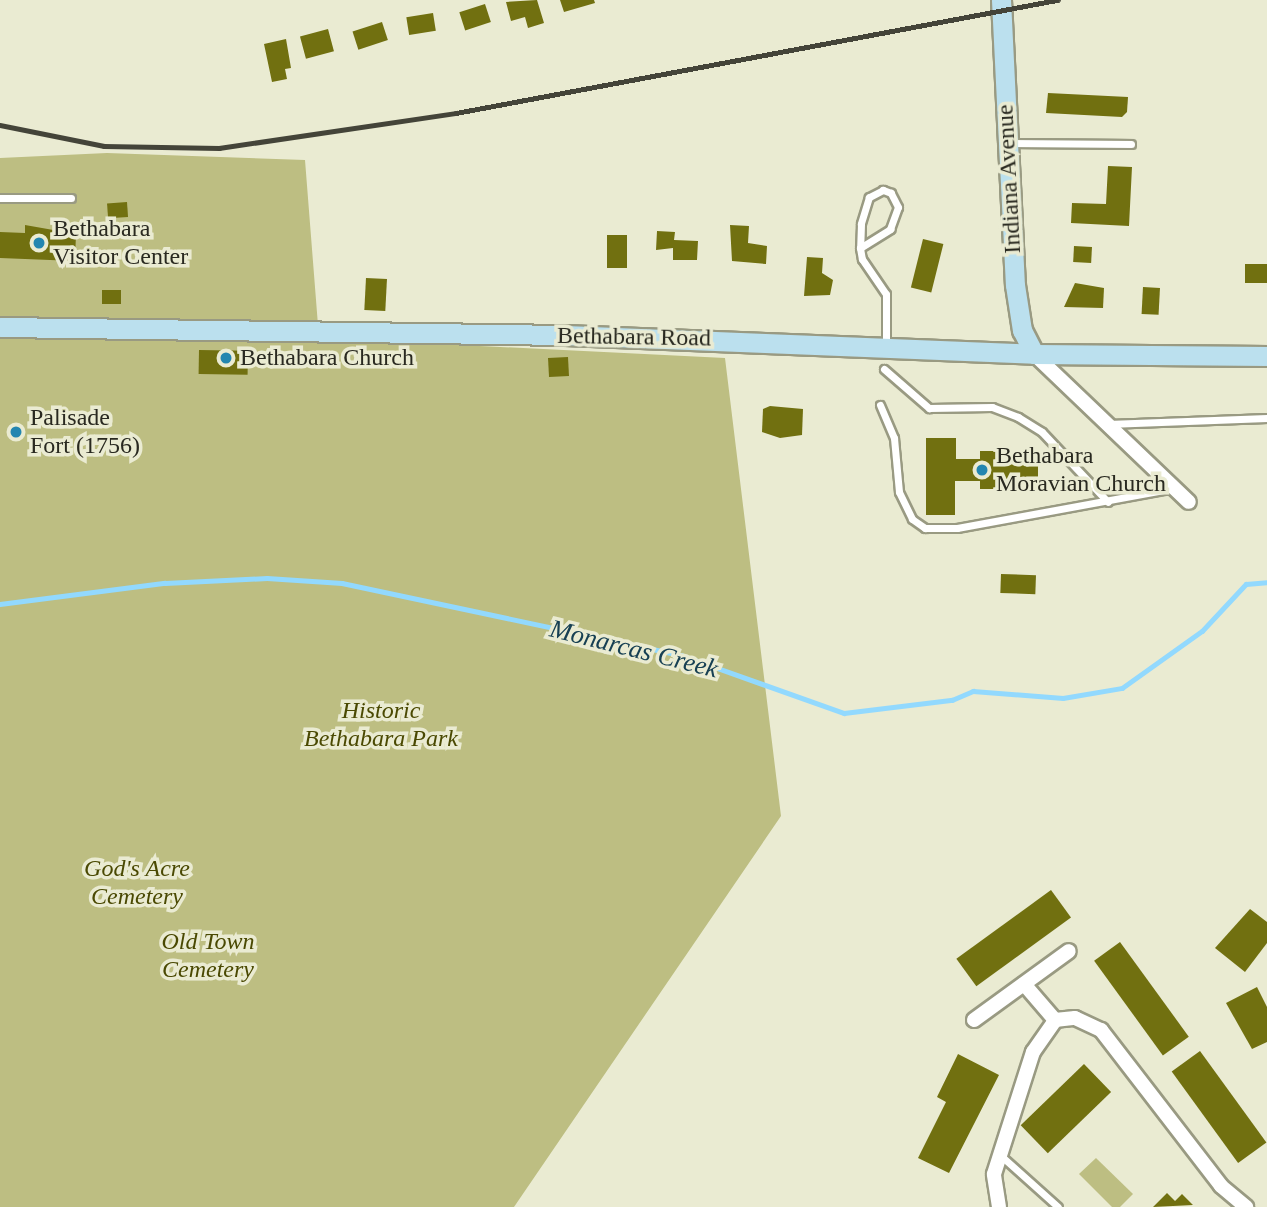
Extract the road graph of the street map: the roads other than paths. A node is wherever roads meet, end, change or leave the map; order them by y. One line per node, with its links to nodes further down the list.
1 (1001, 0): 2 (street, Indiana Avenue)
2 (1006, 143): 3 (lane); 8 (street, Indiana Avenue)
3 (1131, 144)
4 (0, 198): 5 (lane)
5 (71, 198)
6 (860, 248): 6 (lane); 10 (lane)
7 (0, 327): 10 (street, Bethabara Road)
8 (1034, 354): 9 (street, Bethabara Road); 10 (street, Bethabara Road); 13 (street)
9 (1267, 356)
10 (884, 359): 15 (lane)
11 (880, 405): 15 (lane)
12 (1267, 418): 13 (lane)
13 (1104, 425): 14 (street)
14 (1175, 488): 15 (lane); 16 (street)
15 (1108, 502)
16 (1189, 502)
17 (1069, 951): 18 (street)
18 (1024, 984): 19 (street); 20 (street)
19 (974, 1020)
20 (1055, 1020): 21 (street); 24 (street)
21 (998, 1153): 22 (street); 23 (lane)
22 (999, 1207)
23 (1058, 1207)
24 (1246, 1207)

